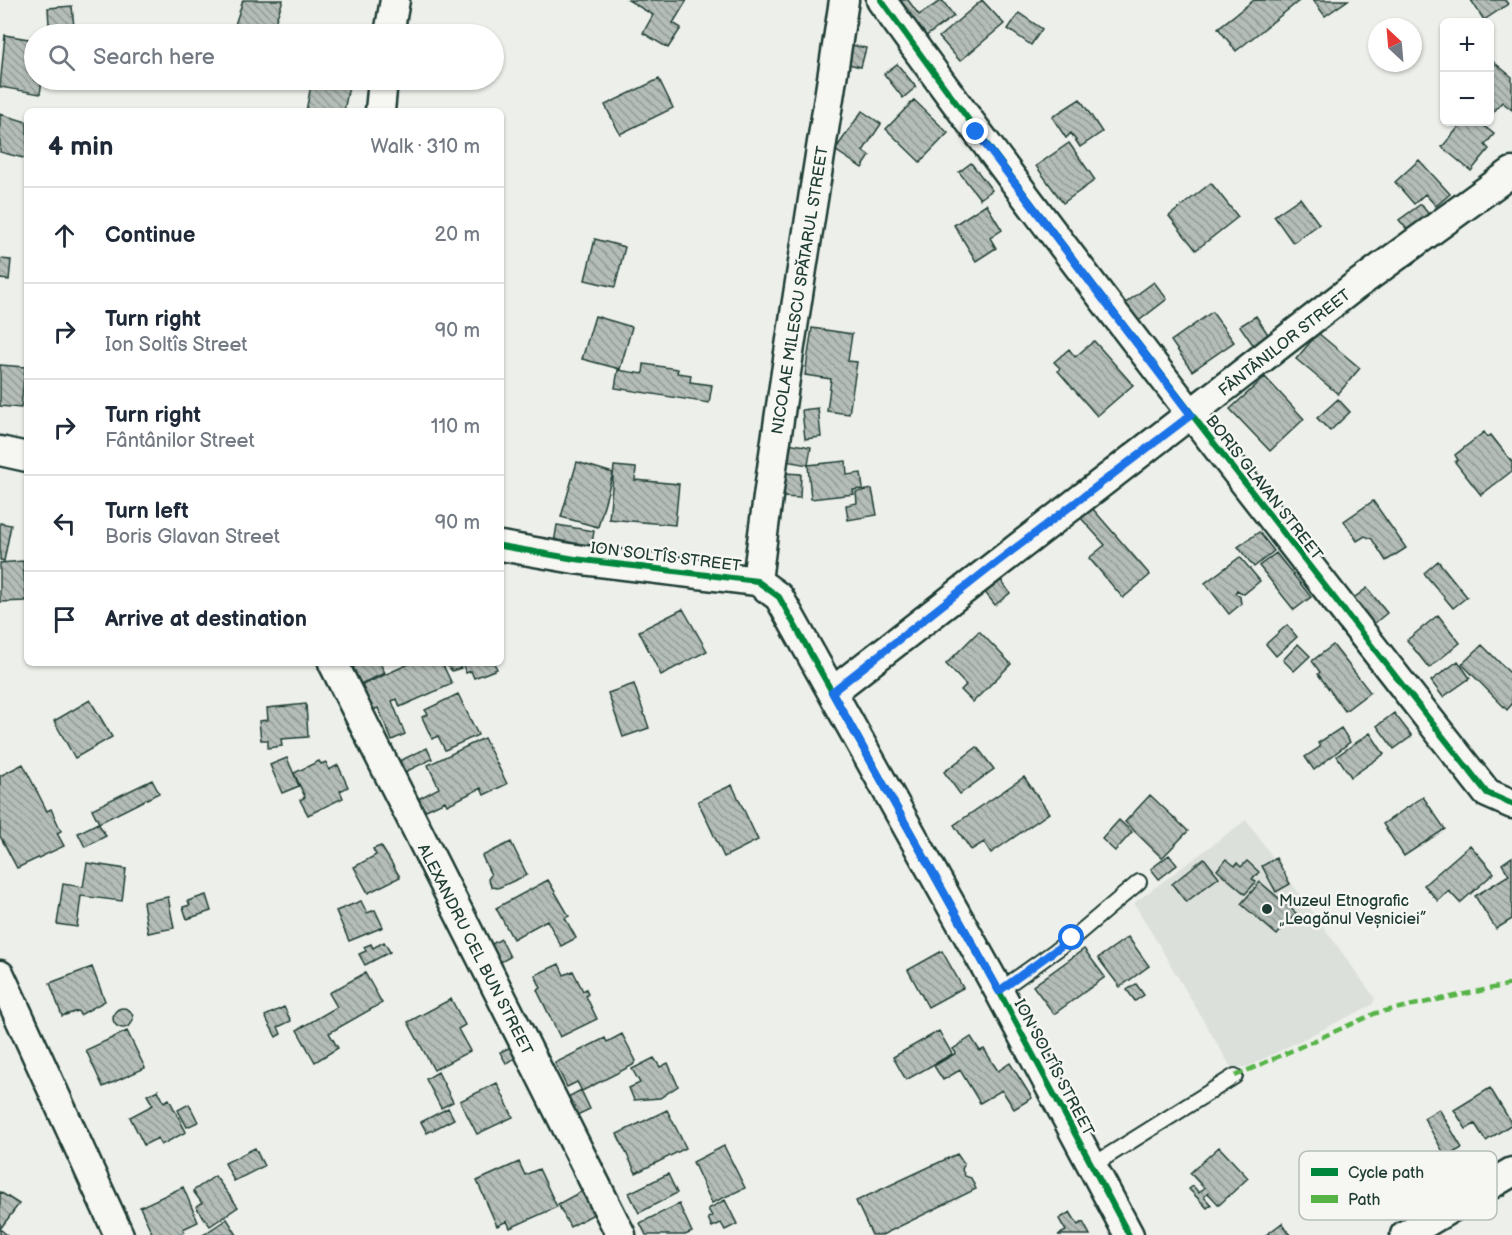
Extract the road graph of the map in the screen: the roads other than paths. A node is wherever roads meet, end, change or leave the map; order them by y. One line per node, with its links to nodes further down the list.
1 (395, 0): 4 (street)
2 (844, 0): 12 (street, NICOLAE MILESCU SPĂTARUL STREET)
3 (881, 0): 8 (street, BORIS GLAVAN STREET)
4 (391, 24)
5 (382, 90): 6 (street)
6 (380, 108)
7 (1512, 172): 8 (street, FÂNTÂNILOR STREET)
8 (1191, 415): 14 (street, FÂNTÂNILOR STREET); 15 (street, BORIS GLAVAN STREET)
9 (0, 451): 10 (street)
10 (24, 456)
11 (504, 547): 12 (street, ION SOLTÎS STREET)
12 (757, 581): 14 (street, ION SOLTÎS STREET)
13 (335, 666): 25 (street, ALEXANDRU CEL BUN STREET)
14 (832, 692): 18 (street, ION SOLTÎS STREET)
15 (1512, 804)
16 (1139, 882): 18 (lane)
17 (0, 975): 24 (street)
18 (999, 991): 20 (street, ION SOLTÎS STREET)
19 (1235, 1076): 20 (lane)
20 (1093, 1165): 26 (street, ION SOLTÎS STREET)
21 (1512, 1172): 22 (street)
22 (1497, 1181)
23 (1430, 1220): 27 (street)
24 (119, 1235)
25 (621, 1235)
26 (1129, 1235)
27 (1405, 1235)

